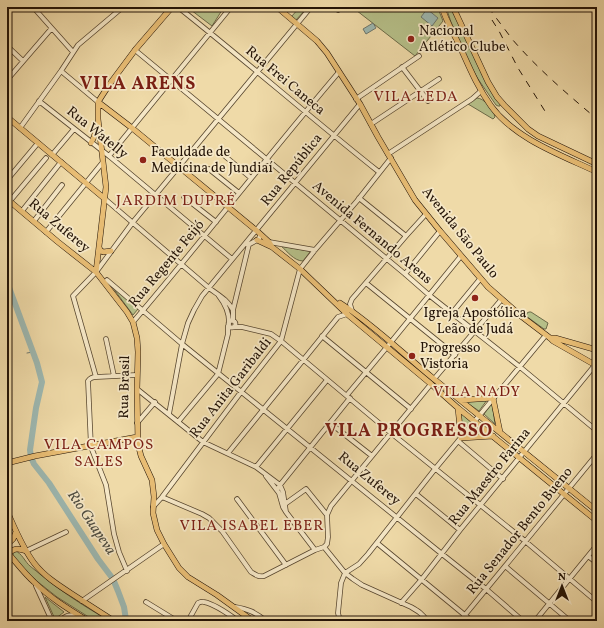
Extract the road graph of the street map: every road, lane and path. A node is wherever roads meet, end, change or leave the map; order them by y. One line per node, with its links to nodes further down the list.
1 (9, 7): 16 (street)
2 (33, 7): 14 (street)
3 (123, 7): 19 (street)
4 (172, 7): 18 (main road)
5 (178, 7): 15 (street, Rua Frei Caneca)
6 (231, 7): 15 (street)
7 (277, 7): 13 (main road, Avenida São Paulo)
8 (312, 7): 13 (street)
9 (334, 7): 12 (street)
10 (453, 7): 36 (main road)
11 (441, 8): 29 (main road)
12 (338, 10)
13 (297, 24): 24 (street); 25 (main road, Avenida São Paulo)
14 (51, 29): 19 (street); 21 (street)
15 (210, 33): 24 (street, Rua Frei Caneca); 28 (street)
16 (7, 43)
17 (7, 46): 21 (street)
18 (135, 50): 28 (street, Avenida Fernando Arens); 34 (main road)
19 (73, 52): 23 (street)
20 (419, 56): 22 (street)
21 (23, 61): 27 (street)
22 (402, 67): 30 (street); 31 (street)
23 (61, 71): 32 (street); 34 (street)
24 (257, 72): 38 (street, Rua Frei Caneca); 41 (street)
25 (339, 72): 31 (main road, Avenida São Paulo); 38 (street, Rua Regente Feijó)
26 (439, 79): 30 (street)
27 (7, 80)
28 (171, 80): 41 (street, Avenida Fernando Arens); 44 (street)
29 (481, 91): 37 (main road); 53 (street)
30 (420, 92): 33 (street); 42 (street)
31 (356, 99): 35 (main road, Avenida São Paulo)
32 (39, 101): 43 (street); 45 (street, Rua Watelly)
33 (428, 101)
34 (98, 102): 40 (main road); 44 (main road)
35 (360, 104): 42 (main road, Avenida São Paulo); 46 (street, Rua República)
36 (504, 105): 37 (main road); 58 (main road)
37 (492, 107): 62 (main road)
38 (305, 112): 46 (street, Rua Frei Caneca); 55 (street, Rua Regente Feijó)
39 (7, 117): 43 (main road)
40 (98, 120): 48 (main road); 49 (main road)
41 (218, 120): 55 (street, Avenida Fernando Arens); 59 (street)
42 (371, 124): 53 (main road, Avenida São Paulo)
43 (20, 128): 47 (main road)
44 (132, 128): 52 (street); 59 (main road)
45 (74, 129): 48 (street, Rua Watelly); 51 (street)
46 (333, 136): 61 (street, Rua Frei Caneca); 66 (street, Rua República)
47 (38, 143): 51 (main road); 64 (street)
48 (91, 143): 49 (street, Rua Watelly)
49 (102, 151): 52 (street, Rua Watelly); 57 (main road)
50 (220, 152): 63 (street)
51 (52, 155): 56 (main road)
52 (109, 156): 69 (street, Rua Watelly)
53 (390, 156): 61 (street); 76 (main road, Avenida São Paulo)
54 (46, 158): 73 (street)
55 (266, 160): 63 (street, Rua Regente Feijó); 66 (street, Avenida Fernando Arens)
56 (61, 162): 65 (main road); 75 (street)
57 (103, 162): 65 (street); 72 (main road)
58 (597, 164)
59 (179, 167): 69 (street); 74 (main road)
60 (209, 169): 68 (street)
61 (379, 172): 71 (street)
62 (597, 172)
63 (251, 178): 68 (street, Rua Regente Feijó)
64 (7, 180)
65 (86, 183): 72 (main road); 82 (street)
66 (295, 183): 77 (street, Avenida Fernando Arens); 83 (street, Rua República)
67 (62, 185): 78 (street)
68 (239, 193): 74 (street, Rua Regente Feijó)
69 (155, 196): 79 (street); 85 (street, Rua Watelly)
70 (184, 197): 80 (street)
71 (359, 198): 77 (street); 86 (street)
72 (105, 199): 79 (street); 90 (main road)
73 (8, 200): 75 (main road, Rua Zuferey)
74 (228, 208): 80 (street, Rua Regente Feijó); 83 (main road)
75 (22, 211): 78 (main road, Rua Zuferey)
76 (426, 214): 81 (main road, Avenida São Paulo); 86 (street)
77 (340, 220): 92 (street); 95 (street, Avenida Fernando Arens)
78 (34, 221): 82 (main road, Rua Zuferey)
79 (133, 222): 93 (street); 97 (street)
80 (216, 222): 85 (street, Rua Regente Feijó)
81 (440, 231): 94 (main road, Avenida São Paulo); 100 (street)
82 (46, 232): 99 (main road, Rua Zuferey)
83 (258, 233): 84 (street); 87 (street); 89 (main road)
84 (252, 235): 87 (street); 91 (street)
85 (204, 236): 96 (street, Rua Watelly); 97 (street, Rua Regente Feijó)
86 (406, 236): 95 (street)
87 (256, 240): 88 (street); 89 (main road)
88 (249, 244): 91 (street); 109 (street)
89 (271, 244): 92 (street); 98 (main road)
90 (99, 246): 93 (main road); 99 (main road)
91 (242, 248): 96 (street)
92 (315, 250): 98 (street)
93 (111, 251): 99 (street)
94 (461, 256): 101 (main road, Avenida São Paulo); 107 (street)
95 (386, 258): 100 (street, Avenida Fernando Arens); 103 (street)
96 (232, 259): 105 (street)
97 (182, 264): 105 (street); 110 (street, Rua Regente Feijó)
98 (300, 269): 111 (main road); 120 (street, Rua Anita Garibaldi)
99 (96, 272): 104 (main road, Rua Brasil); 135 (street)
100 (404, 274): 107 (street, Avenida Fernando Arens)
101 (480, 279): 108 (main road, Avenida São Paulo); 112 (street)
102 (107, 280): 104 (street, Rua Zuferey)
103 (366, 283): 111 (street); 113 (street)
104 (111, 287): 110 (street, Rua Zuferey); 114 (main road, Rua Brasil)
105 (209, 288): 106 (street); 122 (street)
106 (218, 294): 109 (street); 115 (street)
107 (429, 295): 112 (street, Avenida Fernando Arens); 113 (street)
108 (502, 300): 116 (street); 118 (main road, Avenida São Paulo)
109 (233, 310): 115 (street)
110 (142, 311): 114 (street, Rua Regente Feijó); 122 (street, Rua Zuferey)
111 (350, 313): 117 (street); 121 (main road); 123 (main road)
112 (452, 313): 116 (street, Avenida Fernando Arens)
113 (410, 319): 121 (street); 126 (street)
114 (133, 322): 133 (main road, Rua Brasil)
115 (232, 324): 120 (street); 132 (street)
116 (474, 332): 126 (street); 130 (street, Avenida Fernando Arens)
117 (322, 336): 128 (street); 131 (street)
118 (548, 336): 124 (main road); 127 (main road, Avenida São Paulo); 130 (street)
119 (106, 339): 134 (street)
120 (281, 341): 128 (street); 139 (street, Rua Anita Garibaldi)
121 (391, 342): 123 (street); 137 (main road)
122 (182, 344): 132 (street, Rua Zuferey); 148 (street)
123 (387, 347): 131 (street); 137 (main road)
124 (587, 347): 125 (main road); 127 (main road)
125 (597, 350)
126 (455, 355): 137 (street)
127 (581, 356): 129 (main road, Avenida São Paulo)
128 (304, 360): 136 (street); 147 (street)
129 (596, 366): 144 (street, Rua Maestro Farina)
130 (520, 368): 141 (street); 144 (street, Avenida Fernando Arens)
131 (366, 373): 140 (street); 146 (street)
132 (218, 374): 139 (street, Rua Zuferey); 150 (street)
133 (137, 375): 134 (street); 138 (main road, Rua Brasil)
134 (114, 376): 135 (street)
135 (96, 377): 162 (street)
136 (327, 380): 140 (street); 154 (street)
137 (432, 381): 142 (main road); 145 (main road); 146 (street)
138 (137, 389): 143 (street); 152 (main road, Rua Brasil)
139 (241, 392): 147 (street, Rua Zuferey); 161 (street, Rua Anita Garibaldi)
140 (348, 397): 153 (street); 157 (street)
141 (493, 398): 142 (main road); 149 (street); 156 (main road)
142 (461, 400): 149 (main road)
143 (155, 402): 148 (street); 152 (street)
144 (564, 404): 155 (street, Avenida Fernando Arens); 164 (street, Rua Maestro Farina)
145 (458, 408): 151 (main road); 160 (main road)
146 (410, 409): 157 (street)
147 (264, 410): 154 (street, Rua Zuferey); 165 (street)
148 (169, 414): 150 (street)
149 (480, 415): 151 (street); 156 (main road)
150 (178, 422): 161 (street)
151 (474, 422): 158 (main road); 160 (street)
152 (137, 423): 159 (main road, Rua Brasil)
153 (330, 423): 163 (street); 167 (street)
154 (287, 429): 163 (street, Rua Zuferey); 170 (street)
155 (597, 431)
156 (500, 432): 164 (main road)
157 (391, 433): 167 (street); 171 (street)
158 (493, 436): 160 (main road); 168 (main road)
159 (137, 437): 162 (main road); 184 (main road, Rua Brasil)
160 (460, 439): 171 (street); 173 (street)
161 (203, 442): 165 (street); 180 (street, Rua Anita Garibaldi)
162 (91, 447): 169 (main road); 208 (street)
163 (311, 447): 174 (street, Rua Zuferey); 175 (street)
164 (524, 452): 168 (street, Rua Maestro Farina); 176 (main road)
165 (228, 453): 170 (street)
166 (597, 454): 176 (street, Rua Senador Bento Bueno)
167 (372, 456): 174 (street)
168 (520, 458): 173 (street, Rua Maestro Farina); 179 (main road)
169 (7, 463)
170 (256, 467): 172 (street)
171 (435, 469): 178 (street); 183 (street)
172 (262, 471): 175 (street); 177 (street)
173 (503, 479): 183 (street, Rua Maestro Farina)
174 (351, 480): 188 (street); 189 (street, Rua Zuferey)
175 (280, 485): 177 (street); 182 (street)
176 (569, 488): 179 (street, Rua Senador Bento Bueno); 186 (main road)
177 (277, 490): 187 (street)
178 (416, 494): 189 (street); 191 (street)
179 (564, 495): 190 (main road); 195 (street, Rua Senador Bento Bueno)
180 (162, 497): 184 (street, Rua Anita Garibaldi); 206 (street)
181 (237, 500): 206 (street)
182 (285, 504): 187 (street); 188 (street)
183 (481, 506): 191 (street, Rua Maestro Farina); 195 (street)
184 (153, 508): 197 (main road, Rua Brasil)
185 (7, 511): 193 (main road)
186 (597, 511)
187 (286, 512): 200 (street)
188 (327, 515): 199 (street)
189 (397, 517): 196 (street); 203 (street, Rua Zuferey)
190 (597, 521)
191 (460, 530): 203 (street, Rua Maestro Farina)
192 (66, 532): 201 (street)
193 (16, 533): 194 (main road); 201 (main road)
194 (7, 541)
195 (525, 541): 207 (street, Rua Senador Bento Bueno); 211 (street)
196 (377, 542): 209 (street); 210 (street)
197 (164, 544): 208 (street); 219 (main road, Rua Brasil)
198 (597, 545): 204 (street)
199 (324, 547): 200 (street); 209 (street)
200 (315, 550): 206 (street)
201 (26, 551): 202 (main road); 214 (main road)
202 (8, 552): 212 (main road)
203 (442, 554): 210 (street, Rua Maestro Farina); 213 (street, Rua Zuferey)
204 (588, 556): 205 (street); 211 (street)
205 (597, 563)
206 (286, 565)
207 (505, 566): 213 (street, Rua Senador Bento Bueno); 218 (street)
208 (127, 570): 214 (street)
209 (345, 573): 217 (street); 231 (street)
210 (422, 578): 217 (street, Rua Maestro Farina); 221 (street)
211 (569, 579): 216 (street); 218 (street)
212 (35, 584): 220 (main road); 223 (street)
213 (486, 589): 221 (street, Rua Senador Bento Bueno); 235 (street, Rua Zuferey)
214 (82, 601): 225 (main road)
215 (146, 602): 226 (street)
216 (597, 602)
217 (401, 603): 232 (street)
218 (549, 603): 236 (street); 237 (street)
219 (235, 607): 229 (main road, Rua Brasil); 230 (street)
220 (77, 615): 222 (main road); 224 (street)
221 (465, 615): 233 (street, Rua Senador Bento Bueno); 234 (street)
222 (87, 620)
223 (52, 621)
224 (60, 621)
225 (114, 621)
226 (177, 621)
227 (188, 621): 228 (street)
228 (238, 621)
229 (253, 621)
230 (266, 621)
231 (343, 621)
232 (427, 621)
233 (460, 621)
234 (472, 621)
235 (523, 621)
236 (535, 621)
237 (570, 621)

